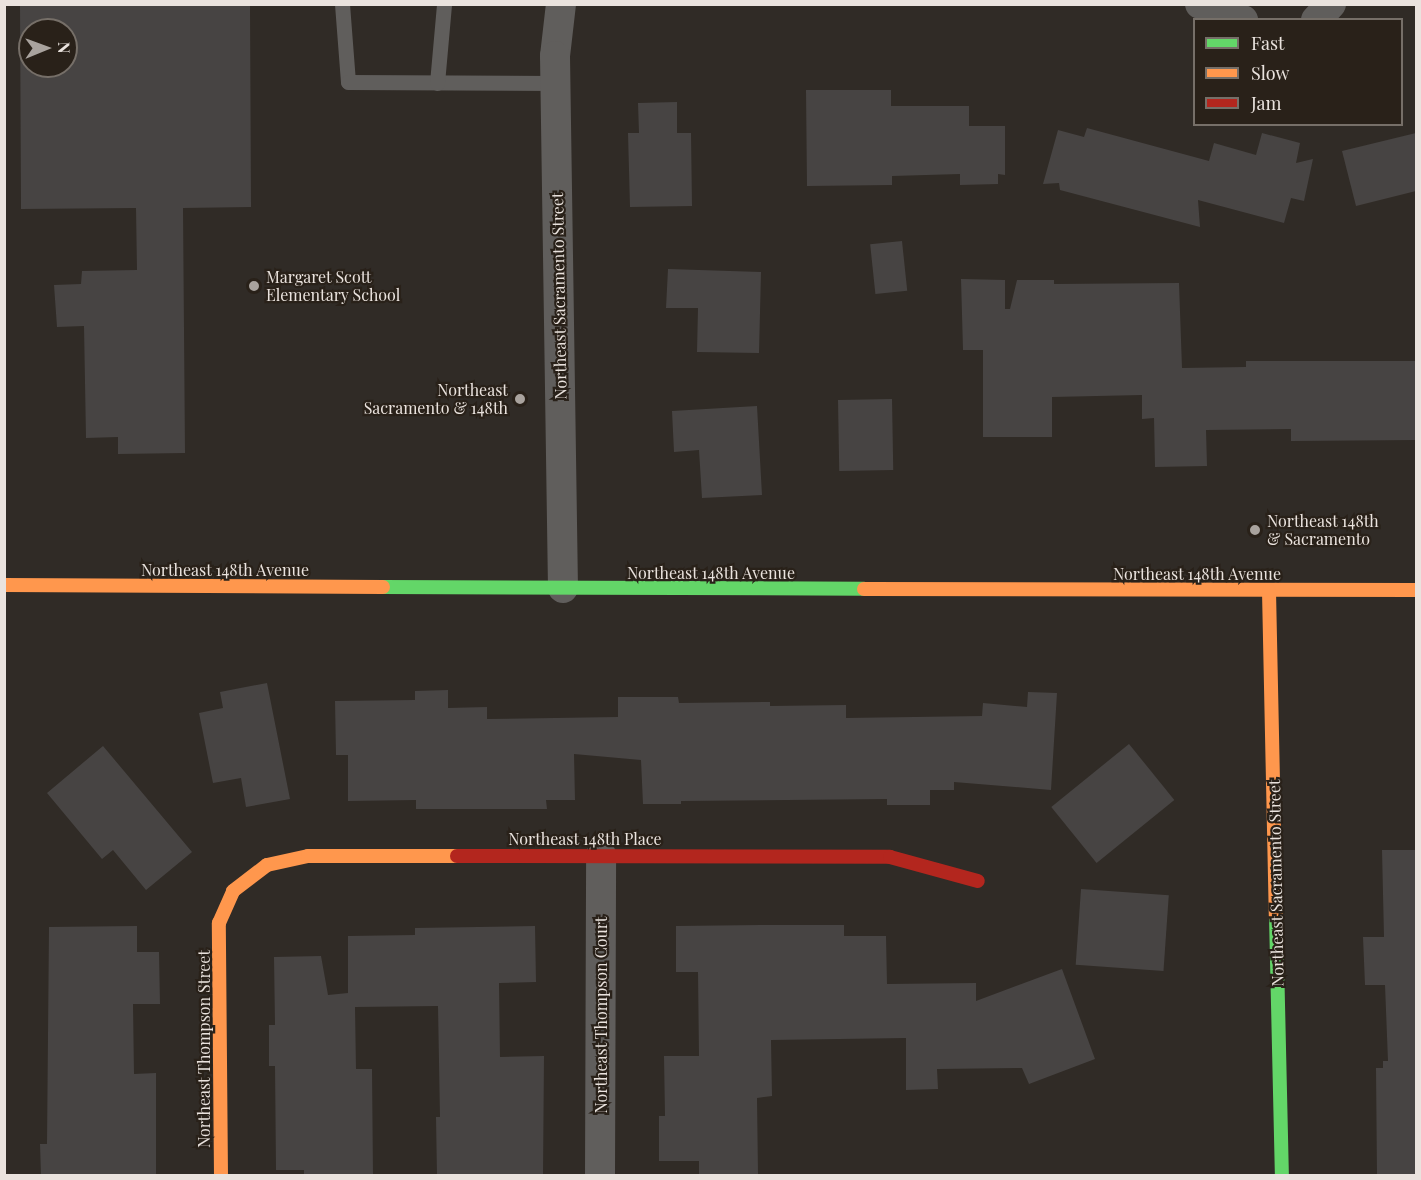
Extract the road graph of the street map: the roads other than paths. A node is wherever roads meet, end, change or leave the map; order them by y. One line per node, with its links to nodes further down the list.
1 (342, 4): 8 (lane)
2 (444, 4): 8 (lane)
3 (561, 4): 9 (street, Northeast Sacramento Street)
4 (1200, 4): 6 (street)
5 (1331, 4): 7 (street)
6 (1238, 18)
7 (1318, 18)
8 (437, 83): 9 (lane)
9 (556, 83): 11 (street, Northeast Sacramento Street)
10 (4, 585): 11 (street, Northeast 148th Avenue)
11 (563, 588): 13 (street, Northeast 148th Avenue)
12 (1416, 590): 13 (street, Northeast 148th Avenue)
13 (1269, 591): 19 (street, Northeast Sacramento Street)
14 (601, 855): 15 (street, Northeast 148th Place); 16 (street, Northeast 148th Place); 18 (street, Northeast Thompson Court)
15 (978, 881)
16 (219, 923): 17 (street, Northeast Thompson Street)
17 (221, 1176)
18 (600, 1176)
19 (1282, 1176)

